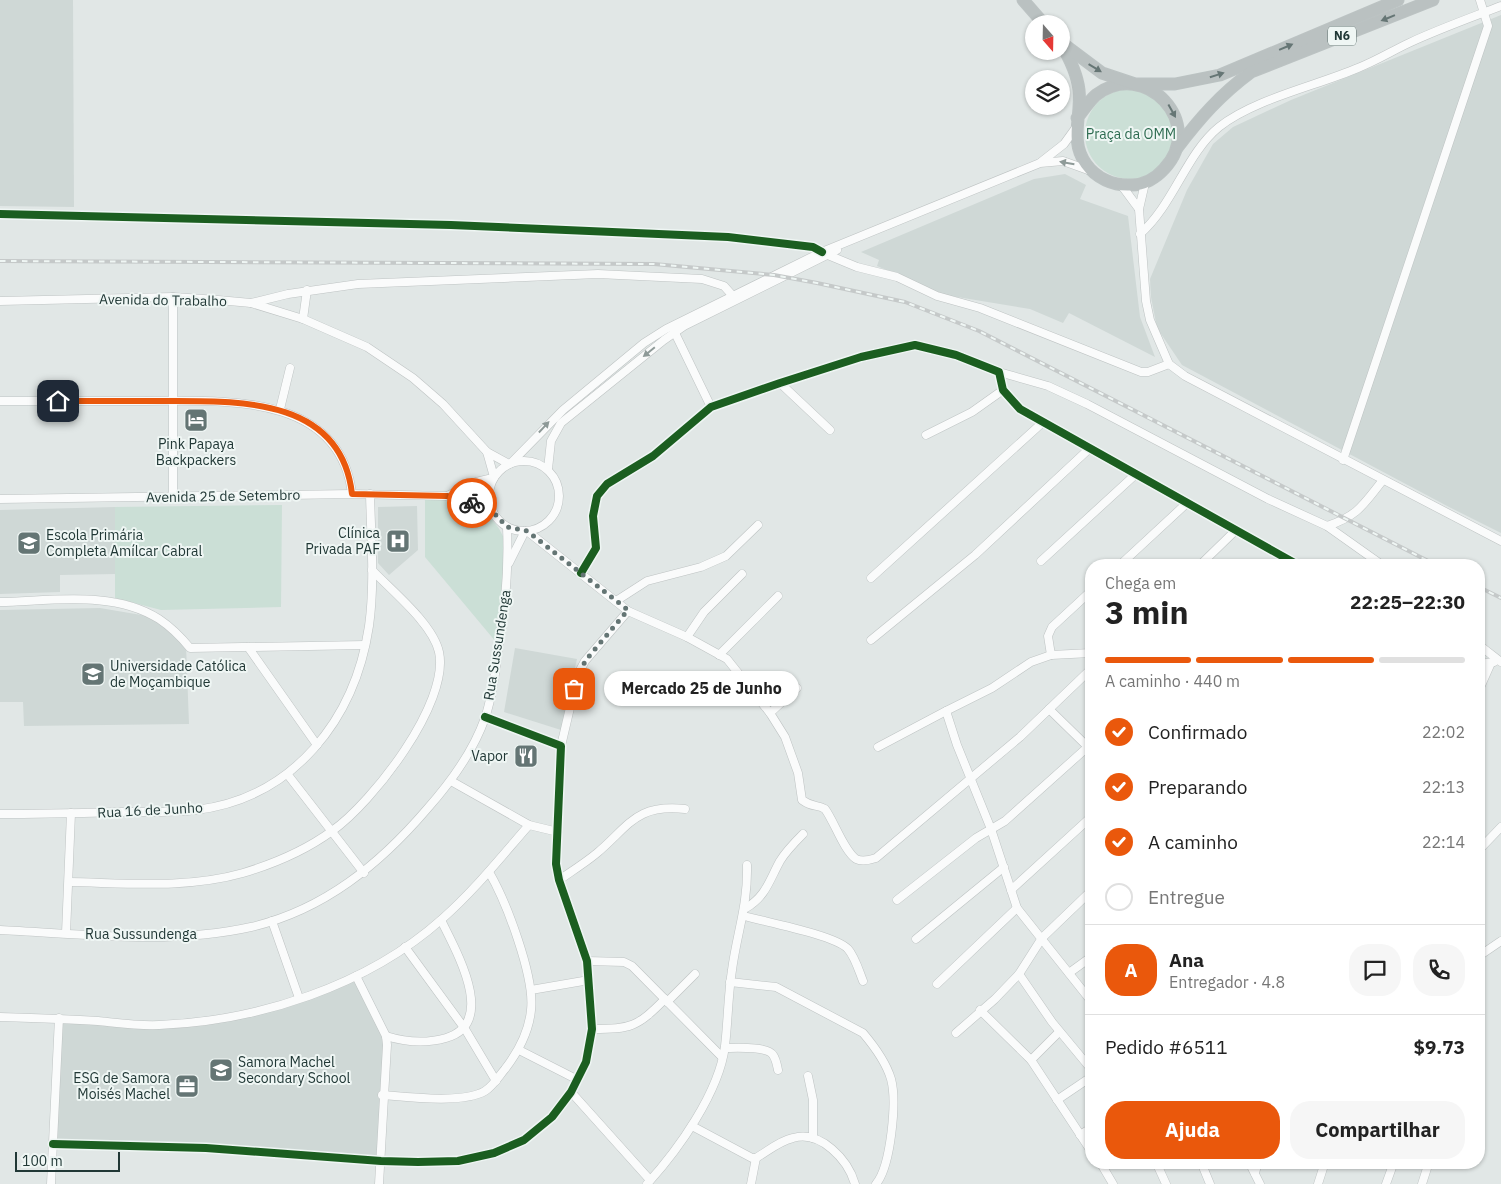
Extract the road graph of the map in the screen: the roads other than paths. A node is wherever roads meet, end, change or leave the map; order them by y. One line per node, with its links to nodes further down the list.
1 (1023, 0): 7 (highway)
2 (1398, 0): 10 (highway, N6, one-way to 2)
3 (1433, 0): 12 (highway, N6, one-way to 12)
4 (1480, 0): 6 (street)
5 (1501, 6): 6 (street)
6 (1485, 12): 19 (street); 42 (street)
7 (1036, 15)
8 (1070, 50): 10 (highway, N6, one-way to 10)
9 (1070, 59): 11 (highway, N6)
10 (1135, 84): 11 (highway, N6); 12 (highway, N6, one-way to 12)
11 (1077, 122): 13 (street); 14 (highway, N6)
12 (1176, 150): 15 (highway, N6)
13 (1040, 163): 14 (street, one-way to 13); 20 (street)
14 (1093, 172): 16 (highway, N6)
15 (1145, 183): 16 (highway, N6); 17 (street)
16 (1122, 186): 17 (street)
17 (1139, 209): 19 (street)
18 (0, 214): 20 (street)
19 (1140, 234): 28 (street)
20 (825, 253): 22 (street); 27 (street); 28 (street)
21 (307, 290): 22 (street); 25 (street); 26 (street)
22 (732, 295): 43 (street, one-way to 22)
23 (173, 297): 24 (street, Avenida do Trabalho); 25 (street, Avenida do Trabalho); 34 (street)
24 (0, 301)
25 (251, 303): 26 (street, Avenida do Trabalho)
26 (303, 319): 41 (street, Avenida do Trabalho)
27 (675, 333): 35 (street); 44 (street, one-way to 44)
28 (1169, 364): 42 (street)
29 (290, 368): 36 (street)
30 (999, 372): 31 (street); 32 (street); 56 (street)
31 (780, 383): 35 (street); 38 (street)
32 (1004, 390): 37 (street); 39 (street)
33 (0, 400): 34 (street)
34 (174, 401): 36 (street); 51 (street)
35 (711, 408): 68 (street)
36 (280, 410): 48 (street)
37 (1042, 423): 40 (street); 70 (street)
38 (830, 430)
39 (926, 435)
40 (1090, 448): 45 (street); 77 (street)
41 (486, 452): 43 (street, Avenida do Trabalho); 46 (street, Avenida do Trabalho)
42 (1342, 460): 47 (street)
43 (510, 463): 44 (street); 46 (street)
44 (548, 469): 59 (street)
45 (1136, 474): 53 (street); 65 (street)
46 (494, 477): 50 (street, Avenida 25 de Setembro); 54 (street)
47 (1383, 480): 56 (street); 60 (street)
48 (352, 494): 49 (street, Avenida 25 de Setembro); 51 (street, Avenida 25 de Setembro)
49 (370, 494): 50 (street, Avenida 25 de Setembro); 67 (street, Rua 16 de Junho)
50 (447, 496): 54 (street, Avenida 25 de Setembro)
51 (172, 497): 52 (street, Avenida 25 de Setembro)
52 (0, 499)
53 (1187, 503): 58 (street); 61 (street)
54 (493, 512): 57 (street)
55 (758, 525): 73 (street)
56 (1327, 526): 64 (street)
57 (507, 527): 59 (street); 66 (street, Rua Sussundenga)
58 (1236, 530): 62 (street); 63 (street)
59 (526, 531): 66 (street, Rua Sussundenga); 68 (street)
60 (1501, 541)
61 (1126, 559)
62 (1206, 559)
63 (1284, 559)
64 (1374, 559)
65 (1041, 561)
66 (508, 565): 93 (street, Rua Sussundenga)
67 (372, 570): 78 (street, Rua 16 de Junho); 109 (street)
68 (581, 573): 73 (street)
69 (742, 574): 76 (street)
70 (871, 578)
71 (778, 596): 82 (street)
72 (1085, 597): 83 (street)
73 (616, 601): 75 (street)
74 (0, 602): 79 (street)
75 (628, 610): 76 (street); 96 (street)
76 (687, 637): 82 (street)
77 (871, 640)
78 (365, 645): 79 (street); 95 (street, Rua 16 de Junho)
79 (248, 647): 95 (street)
80 (1485, 650): 84 (street)
81 (1085, 653): 83 (street)
82 (719, 655): 92 (street)
83 (1051, 655): 91 (street)
84 (1501, 662): 85 (street)
85 (1492, 663): 86 (street); 88 (street)
86 (1485, 664)
87 (1085, 675): 90 (street)
88 (1485, 678)
89 (797, 688): 92 (street)
90 (1049, 709): 94 (street); 100 (street)
91 (946, 711): 97 (street); 100 (street)
92 (770, 713): 100 (street)
93 (485, 717): 96 (street); 101 (street, Rua Sussundenga)
94 (1085, 742)
95 (317, 744): 99 (street, Rua 16 de Junho)
96 (561, 746): 110 (street)
97 (878, 747)
98 (1085, 751): 108 (street)
99 (288, 775): 103 (street, Rua 16 de Junho); 109 (street)
100 (970, 778): 108 (street)
101 (451, 781): 106 (street); 116 (street, Rua Sussundenga)
102 (685, 809): 117 (street)
103 (71, 813): 104 (street, Rua 16 de Junho); 118 (street)
104 (0, 814)
105 (1085, 823): 119 (street)
106 (529, 825): 110 (street); 115 (street)
107 (1501, 827): 112 (street)
108 (991, 828): 114 (street); 121 (street)
109 (332, 832): 116 (street); 118 (street)
110 (558, 832): 117 (street)
111 (803, 834): 123 (street)
112 (1485, 844)
113 (747, 865): 123 (street)
114 (1004, 867): 119 (street); 129 (street)
115 (489, 872): 124 (street); 143 (street)
116 (364, 873): 125 (street, Rua Sussundenga)
117 (559, 880): 133 (street)
118 (70, 882): 127 (street)
119 (1011, 890): 122 (street)
120 (1085, 897): 128 (street)
121 (897, 900)
122 (1017, 908): 128 (street); 142 (street)
123 (745, 912): 140 (street); 141 (street)
124 (441, 920): 131 (street); 150 (street)
125 (272, 922): 127 (street, Rua Sussundenga); 145 (street)
126 (0, 930): 127 (street, Rua Sussundenga)
127 (66, 933)
128 (1042, 938): 135 (street); 137 (street)
129 (916, 939)
130 (1501, 941): 132 (street)
131 (405, 947): 138 (street); 150 (street)
132 (1485, 952)
133 (587, 961): 139 (street); 146 (street)
134 (1085, 962): 135 (street)
135 (1070, 973): 144 (street)
136 (695, 974): 146 (street)
137 (1019, 974): 147 (street); 152 (street)
138 (356, 976): 145 (street); 154 (street)
139 (589, 980): 143 (street); 151 (street)
140 (863, 981)
141 (730, 982): 155 (street); 190 (street)
142 (937, 984)
143 (531, 990): 156 (street)
144 (1085, 993)
145 (299, 998): 149 (street)
146 (666, 1000): 151 (street); 157 (street)
147 (980, 1010): 153 (street); 158 (street)
148 (0, 1017): 149 (street)
149 (59, 1018): 173 (street)
150 (465, 1029): 154 (street); 163 (street)
151 (592, 1029): 162 (street)
152 (1059, 1032): 158 (street); 159 (street)
153 (956, 1033)
154 (386, 1036): 166 (street)
155 (725, 1048): 157 (street); 160 (street)
156 (519, 1050): 162 (street); 163 (street)
157 (722, 1057): 168 (street)
158 (1032, 1060): 167 (street)
159 (1085, 1062)
160 (778, 1070)
161 (808, 1076): 171 (street)
162 (578, 1080): 165 (street)
163 (496, 1081): 166 (street)
164 (1085, 1081): 167 (street)
165 (571, 1092): 175 (street); 185 (street)
166 (382, 1095): 175 (street)
167 (1057, 1100): 170 (street)
168 (692, 1126): 174 (street); 185 (street)
169 (1085, 1131): 170 (street)
170 (1080, 1134): 172 (street)
171 (814, 1138): 174 (street); 189 (street)
172 (1085, 1142)
173 (53, 1144): 175 (street); 186 (street)
174 (756, 1158): 188 (street)
175 (381, 1161): 187 (street)
176 (1104, 1169): 191 (street)
177 (1159, 1169): 192 (street)
178 (1204, 1169): 193 (street)
179 (1252, 1169): 184 (street)
180 (1255, 1169): 184 (street)
181 (1323, 1169): 195 (street)
182 (1391, 1169): 196 (street)
183 (1426, 1169): 197 (street)
184 (1254, 1173): 194 (street)
185 (649, 1182)
186 (51, 1184)
187 (379, 1184)
188 (751, 1184)
189 (855, 1184)
190 (876, 1184)
191 (1113, 1184)
192 (1166, 1184)
193 (1210, 1184)
194 (1260, 1184)
195 (1318, 1184)
196 (1386, 1184)
197 (1422, 1184)

